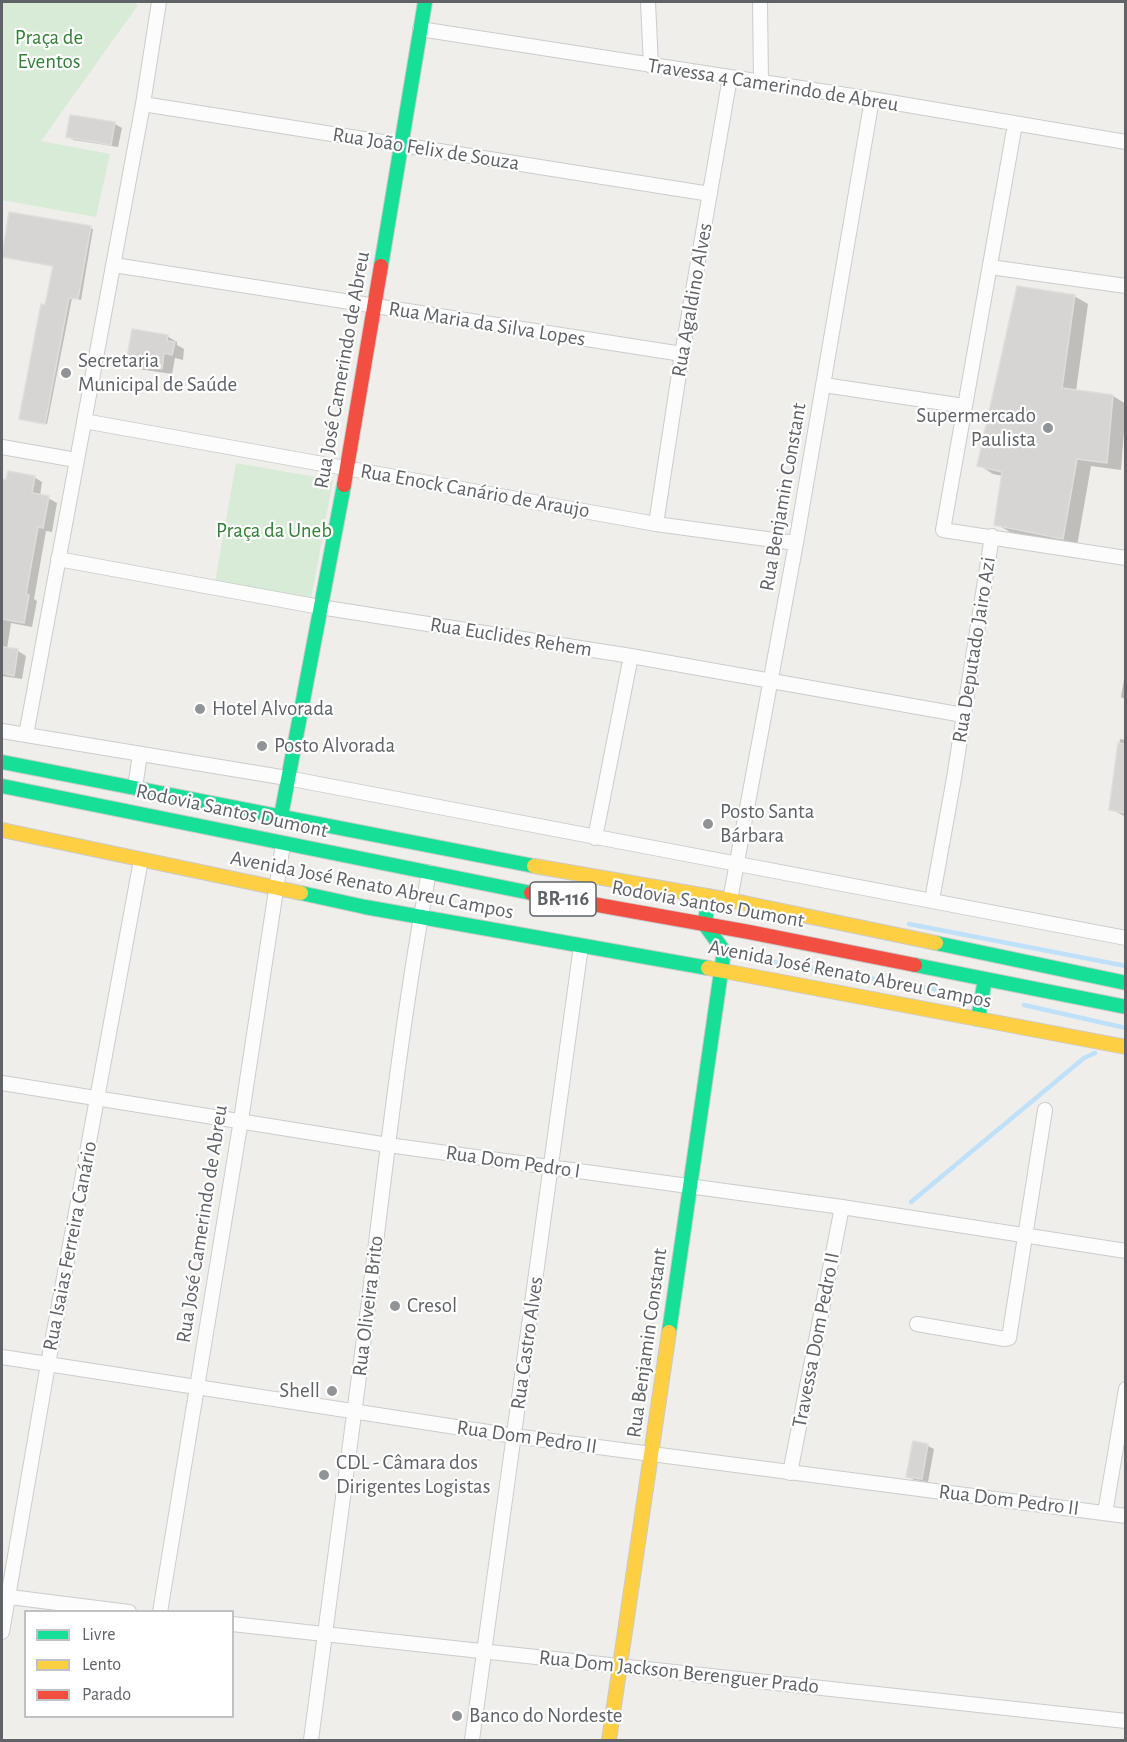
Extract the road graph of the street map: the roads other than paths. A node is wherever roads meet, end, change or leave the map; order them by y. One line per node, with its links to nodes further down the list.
1 (159, 2): 10 (street)
2 (425, 2): 5 (main road, Rua José Camerindo de Abreu)
3 (648, 2): 6 (street)
4 (760, 2): 8 (street)
5 (420, 29): 6 (street, Travessa 4 Camerindo de Abreu); 13 (main road, Rua José Camerindo de Abreu)
6 (651, 66): 7 (street, Travessa 4 Camerindo de Abreu)
7 (730, 77): 8 (street, Travessa 4 Camerindo de Abreu); 14 (street, Rua Agaldino Alves)
8 (761, 82): 9 (street, Travessa 4 Camerindo de Abreu)
9 (872, 99): 11 (street, Travessa 4 Camerindo de Abreu); 20 (street, Rua Benjamin Constant)
10 (143, 104): 13 (street, Rua João Felix de Souza); 15 (street)
11 (1015, 124): 12 (street, Travessa 4 Camerindo de Abreu); 16 (street, Rua Deputado Jairo Azi)
12 (1125, 141)
13 (401, 145): 14 (street, Rua João Felix de Souza); 18 (main road, Rua José Camerindo de Abreu)
14 (710, 194): 19 (street, Rua Agaldino Alves)
15 (114, 265): 18 (street, Rua Maria da Silva Lopes); 22 (street)
16 (990, 267): 17 (street); 21 (street, Rua Deputado Jairo Azi)
17 (1125, 286)
18 (375, 307): 19 (street, Rua Maria da Silva Lopes); 25 (main road, Rua José Camerindo de Abreu)
19 (682, 354): 26 (street, Rua Agaldino Alves)
20 (824, 385): 21 (street); 28 (street, Rua Benjamin Constant)
21 (964, 406): 27 (street, Rua Deputado Jairo Azi)
22 (84, 421): 24 (street); 25 (street, Rua Enock Canário de Araujo)
23 (2, 447): 24 (street)
24 (76, 460): 30 (street)
25 (347, 468): 26 (street, Rua Enock Canário de Araujo); 31 (main road, Rua José Camerindo de Abreu)
26 (656, 524): 28 (street, Rua Enock Canário de Araujo)
27 (992, 536): 29 (street); 34 (street, Rua Deputado Jairo Azi)
28 (796, 543): 33 (street, Rua Benjamin Constant)
29 (1125, 558)
30 (58, 559): 31 (street, Rua Euclides Rehem); 36 (street)
31 (320, 608): 32 (street, Rua Euclides Rehem); 39 (main road, Rua José Camerindo de Abreu)
32 (631, 656): 33 (street, Rua Euclides Rehem); 44 (street)
33 (770, 682): 34 (street, Rua Euclides Rehem); 47 (street, Rua Benjamin Constant)
34 (963, 715): 52 (street, Rua Deputado Jairo Azi)
35 (2, 731): 36 (street)
36 (26, 735): 37 (street)
37 (140, 754): 39 (street); 41 (street)
38 (2, 762): 41 (main road, Rodovia Santos Dumont / BR-116)
39 (287, 778): 42 (main road, Rua José Camerindo de Abreu); 44 (street)
40 (2, 786): 45 (main road, Rodovia Santos Dumont / BR-116)
41 (135, 788): 42 (main road, Rodovia Santos Dumont / BR-116)
42 (281, 816): 50 (main road, Rodovia Santos Dumont / BR-116)
43 (2, 830): 46 (main road, Avenida José Renato Abreu Campos)
44 (595, 838): 47 (street)
45 (283, 844): 48 (main road, Rodovia Santos Dumont / BR-116); 49 (street, Rua José Camerindo de Abreu)
46 (141, 860): 49 (main road, Avenida José Renato Abreu Campos); 67 (street, Rua Isaias Ferreira Canário)
47 (737, 863): 51 (street, Rua Benjamin Constant); 52 (street)
48 (429, 873): 54 (street, Rua Oliveira Brito); 55 (main road, Rodovia Santos Dumont / BR-116)
49 (276, 888): 54 (main road, Avenida José Renato Abreu Campos); 69 (street, Rua José Camerindo de Abreu)
50 (708, 896): 51 (main road, Rodovia Santos Dumont / BR-116); 55 (main road)
51 (730, 900): 53 (main road, Rodovia Santos Dumont / BR-116)
52 (932, 900): 57 (street)
53 (754, 905): 56 (main road); 62 (main road, Rodovia Santos Dumont / BR-116)
54 (421, 917): 58 (main road, Avenida José Renato Abreu Campos); 70 (street, Rua Oliveira Brito)
55 (705, 925): 56 (main road, Rodovia Santos Dumont / BR-116); 59 (main road)
56 (749, 932): 59 (main road); 61 (main road, Rodovia Santos Dumont / BR-116)
57 (1125, 938)
58 (581, 946): 60 (main road, Avenida José Renato Abreu Campos); 71 (street, Rua Castro Alves)
59 (724, 951): 60 (main road, Rua Benjamin Constant)
60 (721, 970): 64 (main road, Avenida José Renato Abreu Campos); 72 (main road, Rua Benjamin Constant)
61 (985, 979): 63 (main road, Rodovia Santos Dumont / BR-116); 64 (main road)
62 (1125, 983)
63 (1125, 1007)
64 (978, 1019): 65 (main road, Avenida José Renato Abreu Campos)
65 (1125, 1047)
66 (2, 1083): 67 (street, Rua Dom Pedro I)
67 (98, 1098): 69 (street, Rua Dom Pedro I); 78 (street, Rua Isaias Ferreira Canário)
68 (1045, 1110): 74 (street)
69 (241, 1120): 70 (street, Rua Dom Pedro I); 79 (street, Rua José Camerindo de Abreu)
70 (388, 1145): 71 (street, Rua Dom Pedro I); 81 (street, Rua Oliveira Brito)
71 (550, 1168): 72 (street, Rua Dom Pedro I); 82 (street, Rua Castro Alves)
72 (692, 1186): 73 (street, Rua Dom Pedro I); 83 (main road, Rua Benjamin Constant)
73 (842, 1207): 74 (street, Rua Dom Pedro I); 84 (street, Travessa Dom Pedro II)
74 (1026, 1235): 75 (street, Rua Dom Pedro I); 76 (street)
75 (1125, 1251)
76 (917, 1324)
77 (2, 1357): 78 (street, Rua Dom Pedro II)
78 (48, 1364): 79 (street, Rua Dom Pedro II); 87 (street, Rua Isaias Ferreira Canário)
79 (196, 1387): 81 (street, Rua Dom Pedro II); 89 (street, Rua José Camerindo de Abreu)
80 (1125, 1389): 85 (street)
81 (355, 1412): 82 (street, Rua Dom Pedro II); 92 (street, Rua Oliveira Brito)
82 (514, 1436): 83 (street, Rua Dom Pedro II); 93 (street, Rua Castro Alves)
83 (652, 1454): 84 (street, Rua Dom Pedro II); 94 (main road, Rua Benjamin Constant)
84 (790, 1473): 85 (street, Rua Dom Pedro II)
85 (1106, 1513): 86 (street, Rua Dom Pedro II)
86 (1125, 1516)
87 (4, 1597): 88 (street); 91 (street, Rua Isaias Ferreira Canário)
88 (120, 1610)
89 (159, 1610)
90 (234, 1624): 92 (street, Rua Dom Jackson Berenguer Prado)
91 (2, 1632)
92 (325, 1634): 93 (street, Rua Dom Jackson Berenguer Prado); 96 (street, Rua Oliveira Brito)
93 (486, 1651): 94 (street, Rua Dom Jackson Berenguer Prado); 97 (street, Rua Castro Alves)
94 (619, 1666): 95 (street, Rua Dom Jackson Berenguer Prado); 98 (main road, Rua Benjamin Constant)
95 (1125, 1721)
96 (311, 1740)
97 (472, 1740)
98 (609, 1740)

